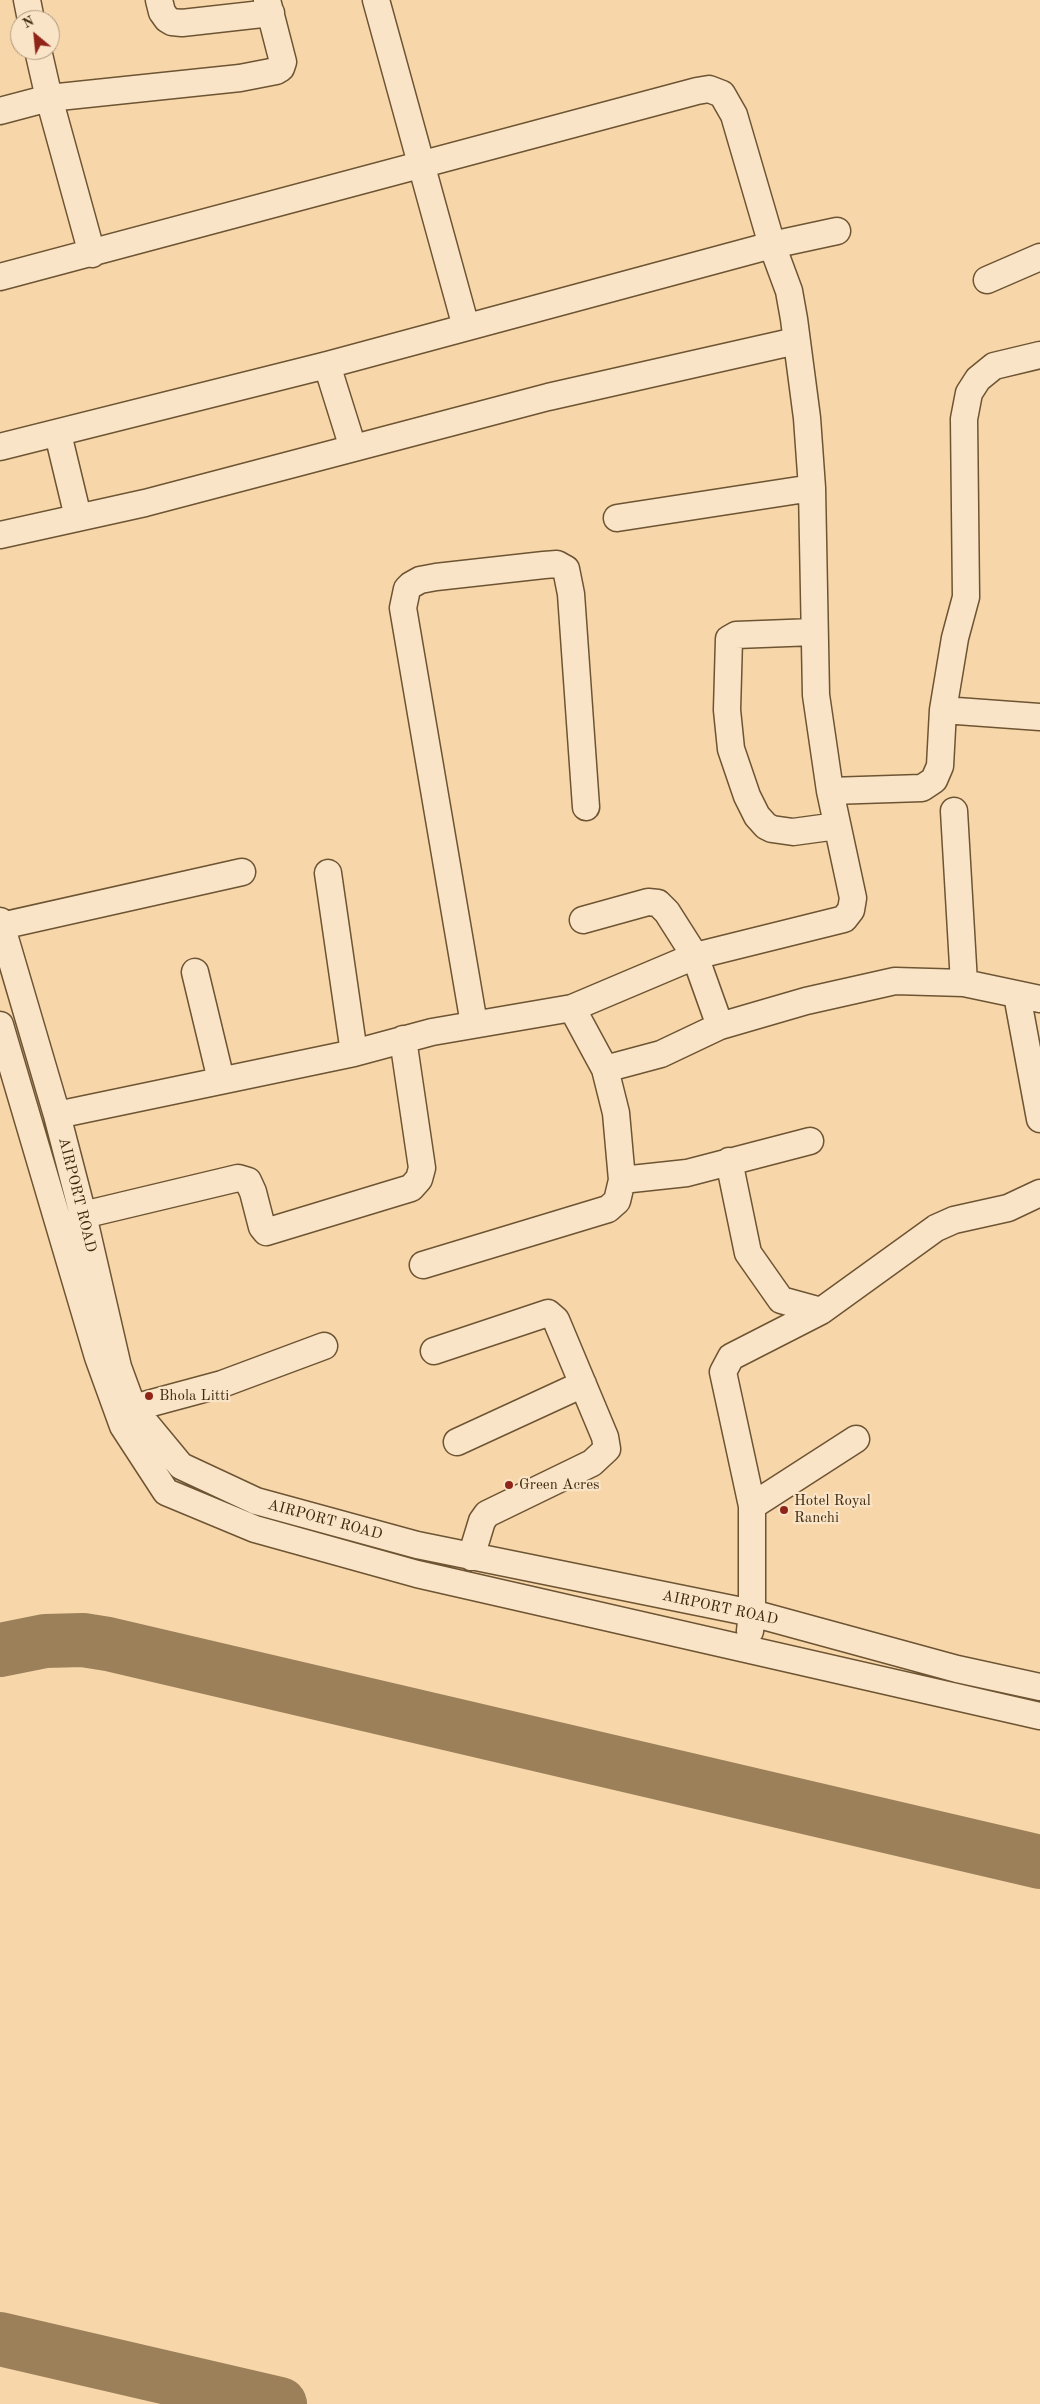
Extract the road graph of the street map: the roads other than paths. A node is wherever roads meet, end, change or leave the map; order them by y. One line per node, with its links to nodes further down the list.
1 (159, 0): 3 (street)
2 (376, 0): 7 (street)
3 (269, 7): 5 (street)
4 (40, 60): 5 (street)
5 (49, 98): 6 (street); 10 (street)
6 (0, 111)
7 (420, 166): 9 (street); 10 (street); 14 (street)
8 (837, 231): 9 (street)
9 (772, 246): 14 (street); 15 (street)
10 (92, 254): 12 (street)
11 (1040, 257): 13 (street)
12 (0, 277)
13 (987, 280)
14 (466, 327): 17 (street)
15 (796, 341): 20 (street); 21 (street)
16 (1040, 355): 26 (street)
17 (327, 366): 18 (street); 20 (street)
18 (58, 434): 19 (street); 22 (street)
19 (0, 447)
20 (353, 448): 22 (street)
21 (812, 488): 23 (street); 25 (street)
22 (78, 517): 24 (street)
23 (617, 518)
24 (0, 535)
25 (814, 632): 28 (street); 31 (street)
26 (943, 710): 27 (street); 28 (street)
27 (1040, 717)
28 (830, 791): 31 (street)
29 (586, 807): 41 (street)
30 (954, 811): 38 (street)
31 (838, 826): 36 (street)
32 (242, 872): 35 (street)
33 (328, 873): 45 (street)
34 (583, 920): 36 (street)
35 (1, 924): 48 (street, AIRPORT ROAD)
36 (695, 956): 40 (street); 43 (street)
37 (195, 972): 47 (street)
38 (964, 983): 39 (street); 43 (street)
39 (1029, 997): 49 (street)
40 (572, 1008): 41 (street); 46 (street)
41 (474, 1024): 44 (street)
42 (0, 1025): 66 (street, AIRPORT ROAD)
43 (720, 1026): 46 (street)
44 (403, 1039): 45 (street); 54 (street)
45 (354, 1053): 47 (street)
46 (605, 1069): 52 (street)
47 (221, 1080): 48 (street)
48 (56, 1115): 54 (street, AIRPORT ROAD)
49 (1040, 1118)
50 (810, 1141): 51 (street)
51 (729, 1161): 52 (street); 56 (street)
52 (622, 1180): 55 (street)
53 (1040, 1193): 56 (street)
54 (83, 1215): 60 (street, AIRPORT ROAD)
55 (424, 1265)
56 (821, 1311): 63 (street)
57 (324, 1346): 60 (street)
58 (434, 1350): 59 (street)
59 (583, 1384): 62 (street); 64 (street)
60 (133, 1408): 64 (street, AIRPORT ROAD)
61 (856, 1439): 63 (street)
62 (457, 1442)
63 (752, 1506): 65 (street)
64 (471, 1557): 65 (street, AIRPORT ROAD)
65 (752, 1613): 66 (street); 67 (street, AIRPORT ROAD)
66 (748, 1649): 68 (street, AIRPORT ROAD)
67 (1040, 1687)
68 (1040, 1716)

